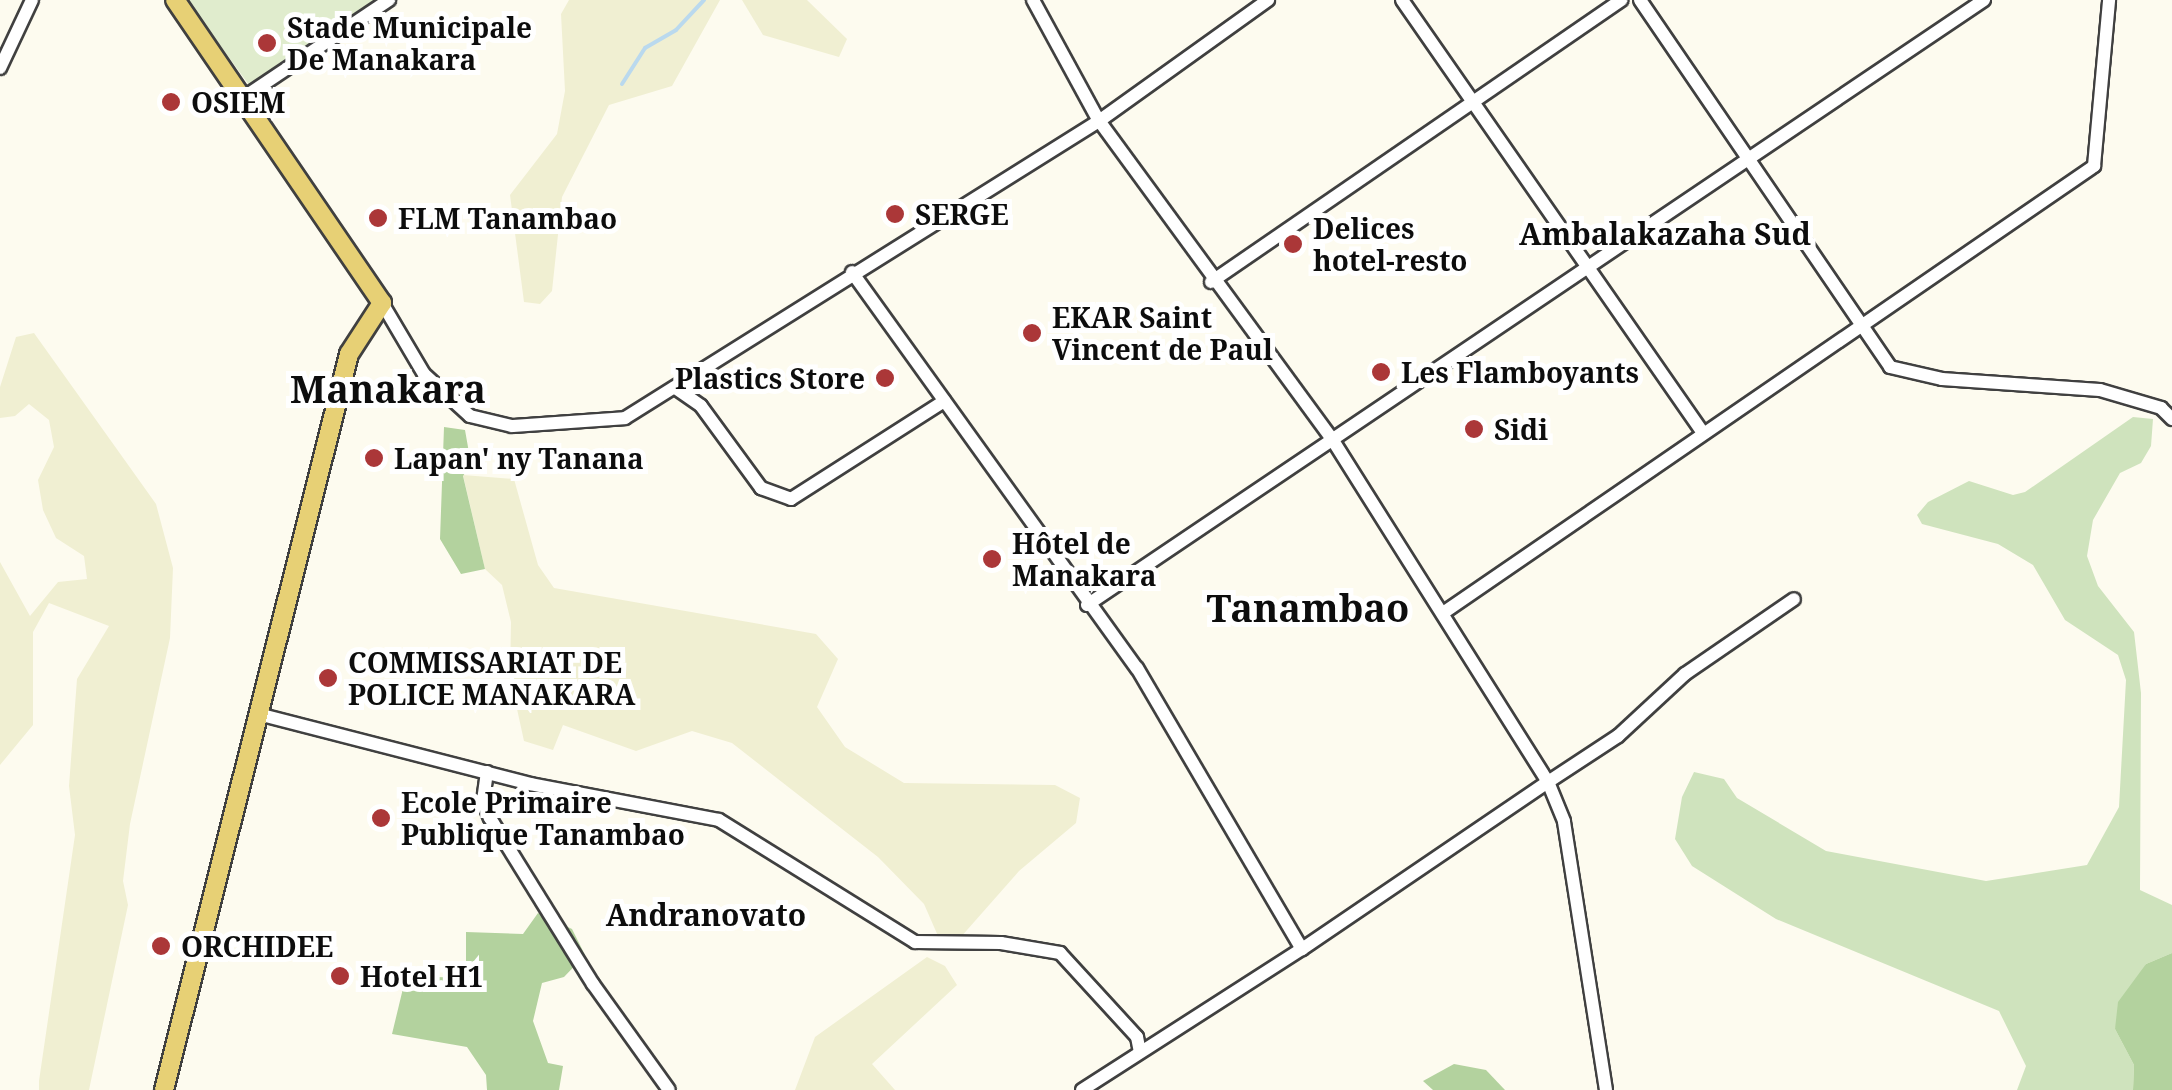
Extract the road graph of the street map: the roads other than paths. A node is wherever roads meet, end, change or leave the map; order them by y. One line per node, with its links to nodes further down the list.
1 (32, 0): 11 (street)
2 (175, 0): 12 (main road)
3 (389, 0): 12 (street)
4 (1033, 0): 14 (street)
5 (1268, 0): 14 (street)
6 (1402, 0): 13 (street)
7 (1621, 0): 13 (street)
8 (1640, 0): 15 (street)
9 (1984, 0): 15 (street)
10 (2109, 0): 20 (street)
11 (0, 68)
12 (243, 98): 19 (main road)
13 (1471, 100): 16 (street); 18 (street)
14 (1099, 121): 17 (street); 18 (street)
15 (1744, 161): 16 (street); 20 (street)
16 (1592, 267): 24 (street); 25 (street)
17 (852, 272): 21 (street); 22 (street)
18 (1212, 282): 25 (street)
19 (382, 304): 21 (street); 29 (main road)
20 (1862, 328): 23 (street); 24 (street)
21 (677, 389): 22 (street)
22 (944, 402): 27 (street)
23 (2172, 419)
24 (1701, 430): 28 (street)
25 (1332, 439): 27 (street); 28 (street)
26 (1794, 599): 31 (street)
27 (1087, 605): 32 (street)
28 (1444, 613): 31 (street)
29 (258, 714): 30 (street); 34 (main road)
30 (487, 772): 33 (street); 35 (street)
31 (1548, 782): 32 (street); 37 (street)
32 (1302, 949): 33 (street)
33 (1140, 1052): 36 (street)
34 (164, 1090)
35 (669, 1090)
36 (1082, 1090)
37 (1606, 1090)

